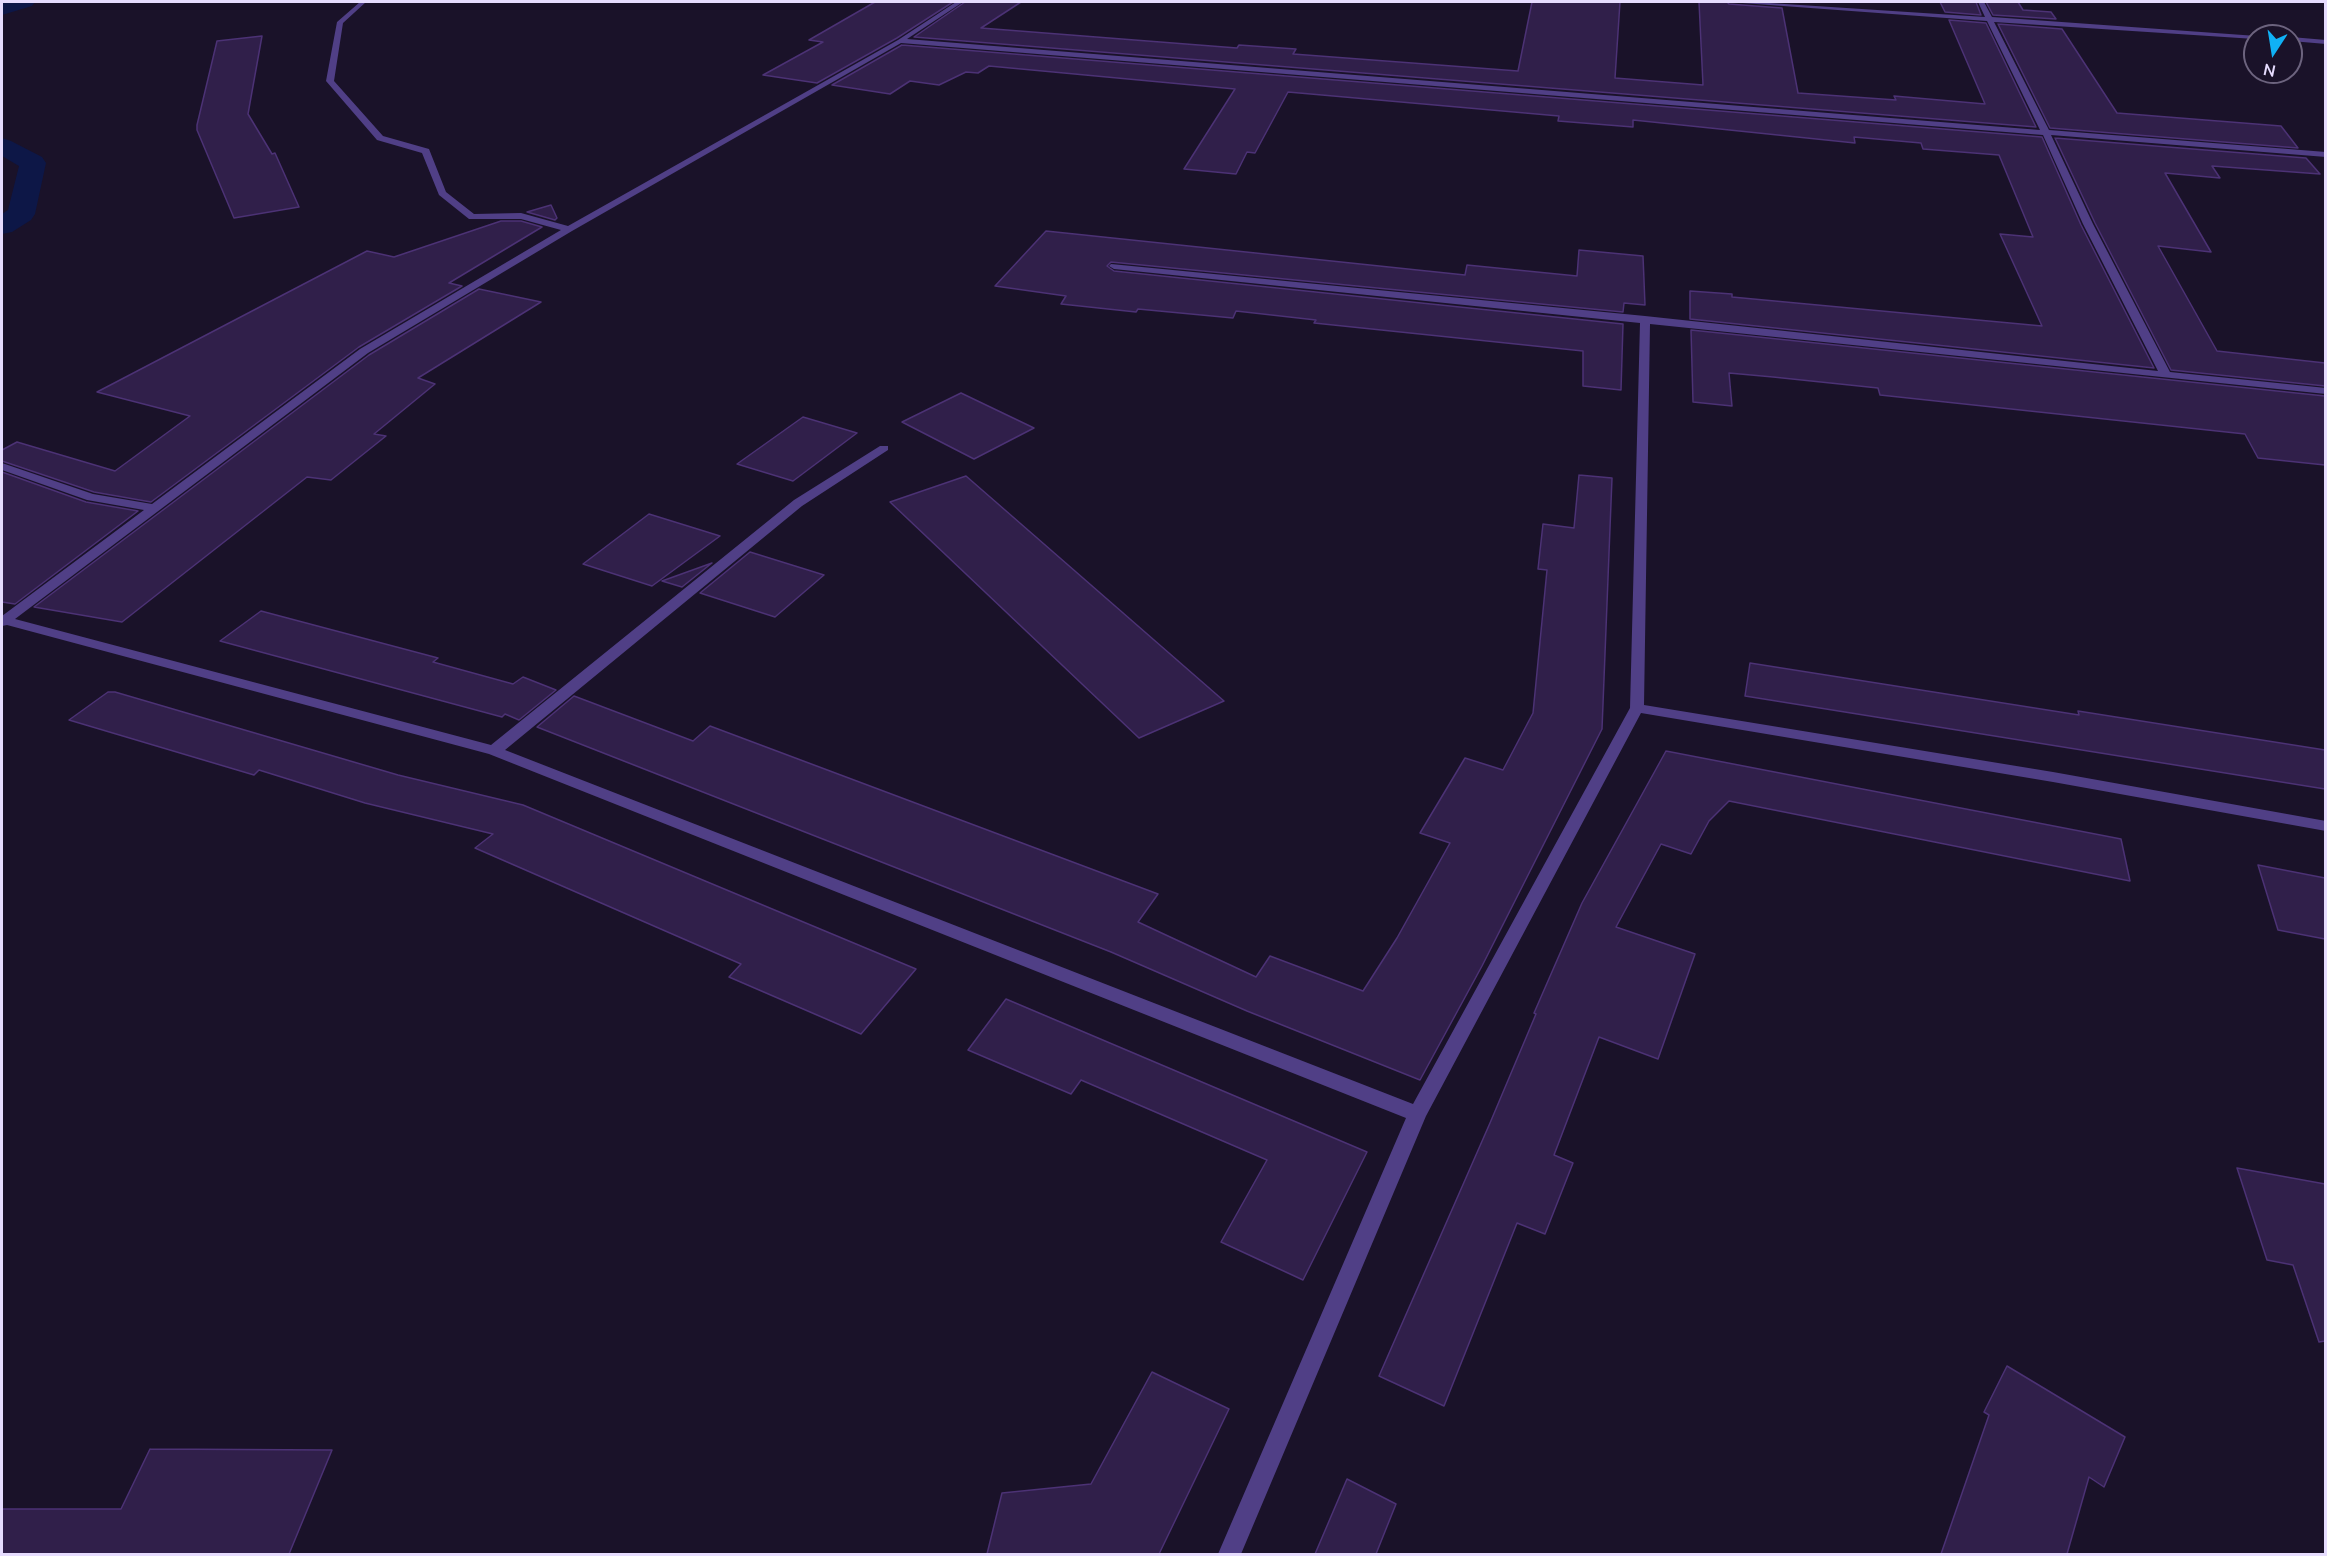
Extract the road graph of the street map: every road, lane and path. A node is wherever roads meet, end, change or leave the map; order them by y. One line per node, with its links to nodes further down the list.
1 (363, 2): 12 (street)
2 (960, 2): 8 (street)
3 (1732, 2): 5 (street)
4 (1981, 2): 5 (street)
5 (1989, 18): 6 (street); 10 (street)
6 (2243, 36)
7 (2303, 40): 9 (street)
8 (900, 41): 10 (street); 12 (street)
9 (2325, 42)
10 (2046, 133): 11 (street); 15 (street)
11 (2325, 155)
12 (569, 229): 19 (street)
13 (1114, 266): 14 (street)
14 (1644, 319): 15 (street); 21 (street)
15 (2166, 375): 16 (street)
16 (2325, 391)
17 (884, 448): 22 (street)
18 (2, 466): 19 (street)
19 (155, 508): 20 (street)
20 (3, 621): 22 (street)
21 (1637, 708): 23 (street); 24 (street)
22 (494, 751): 24 (street)
23 (2325, 826)
24 (1418, 1114): 25 (street)
25 (1228, 1554)

